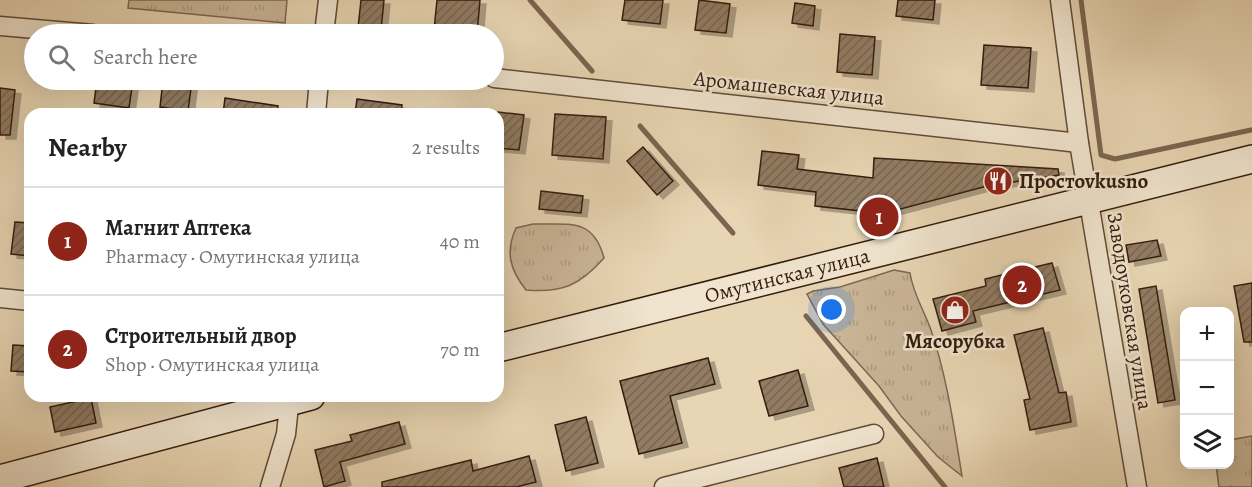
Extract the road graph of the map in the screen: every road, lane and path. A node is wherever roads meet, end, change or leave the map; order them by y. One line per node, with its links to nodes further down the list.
1 (328, 0): 3 (street)
2 (1060, 0): 9 (street, Заводоуковская улица)
3 (325, 24)
4 (0, 26): 5 (street)
5 (24, 28)
6 (504, 79): 9 (street, Аромашевская улица)
7 (318, 90): 8 (street)
8 (317, 108)
9 (1080, 143): 11 (street, Заводоуковская улица)
10 (1252, 159): 11 (street, Омутинская улица)
11 (1089, 200): 14 (street, Омутинская улица); 21 (street, Заводоуковская улица)
12 (0, 298): 13 (street)
13 (24, 300)
14 (504, 346)
15 (282, 402): 18 (street)
16 (296, 402): 19 (street)
17 (874, 434): 20 (street)
18 (0, 478)
19 (270, 487)
20 (664, 487)
21 (1137, 487)

